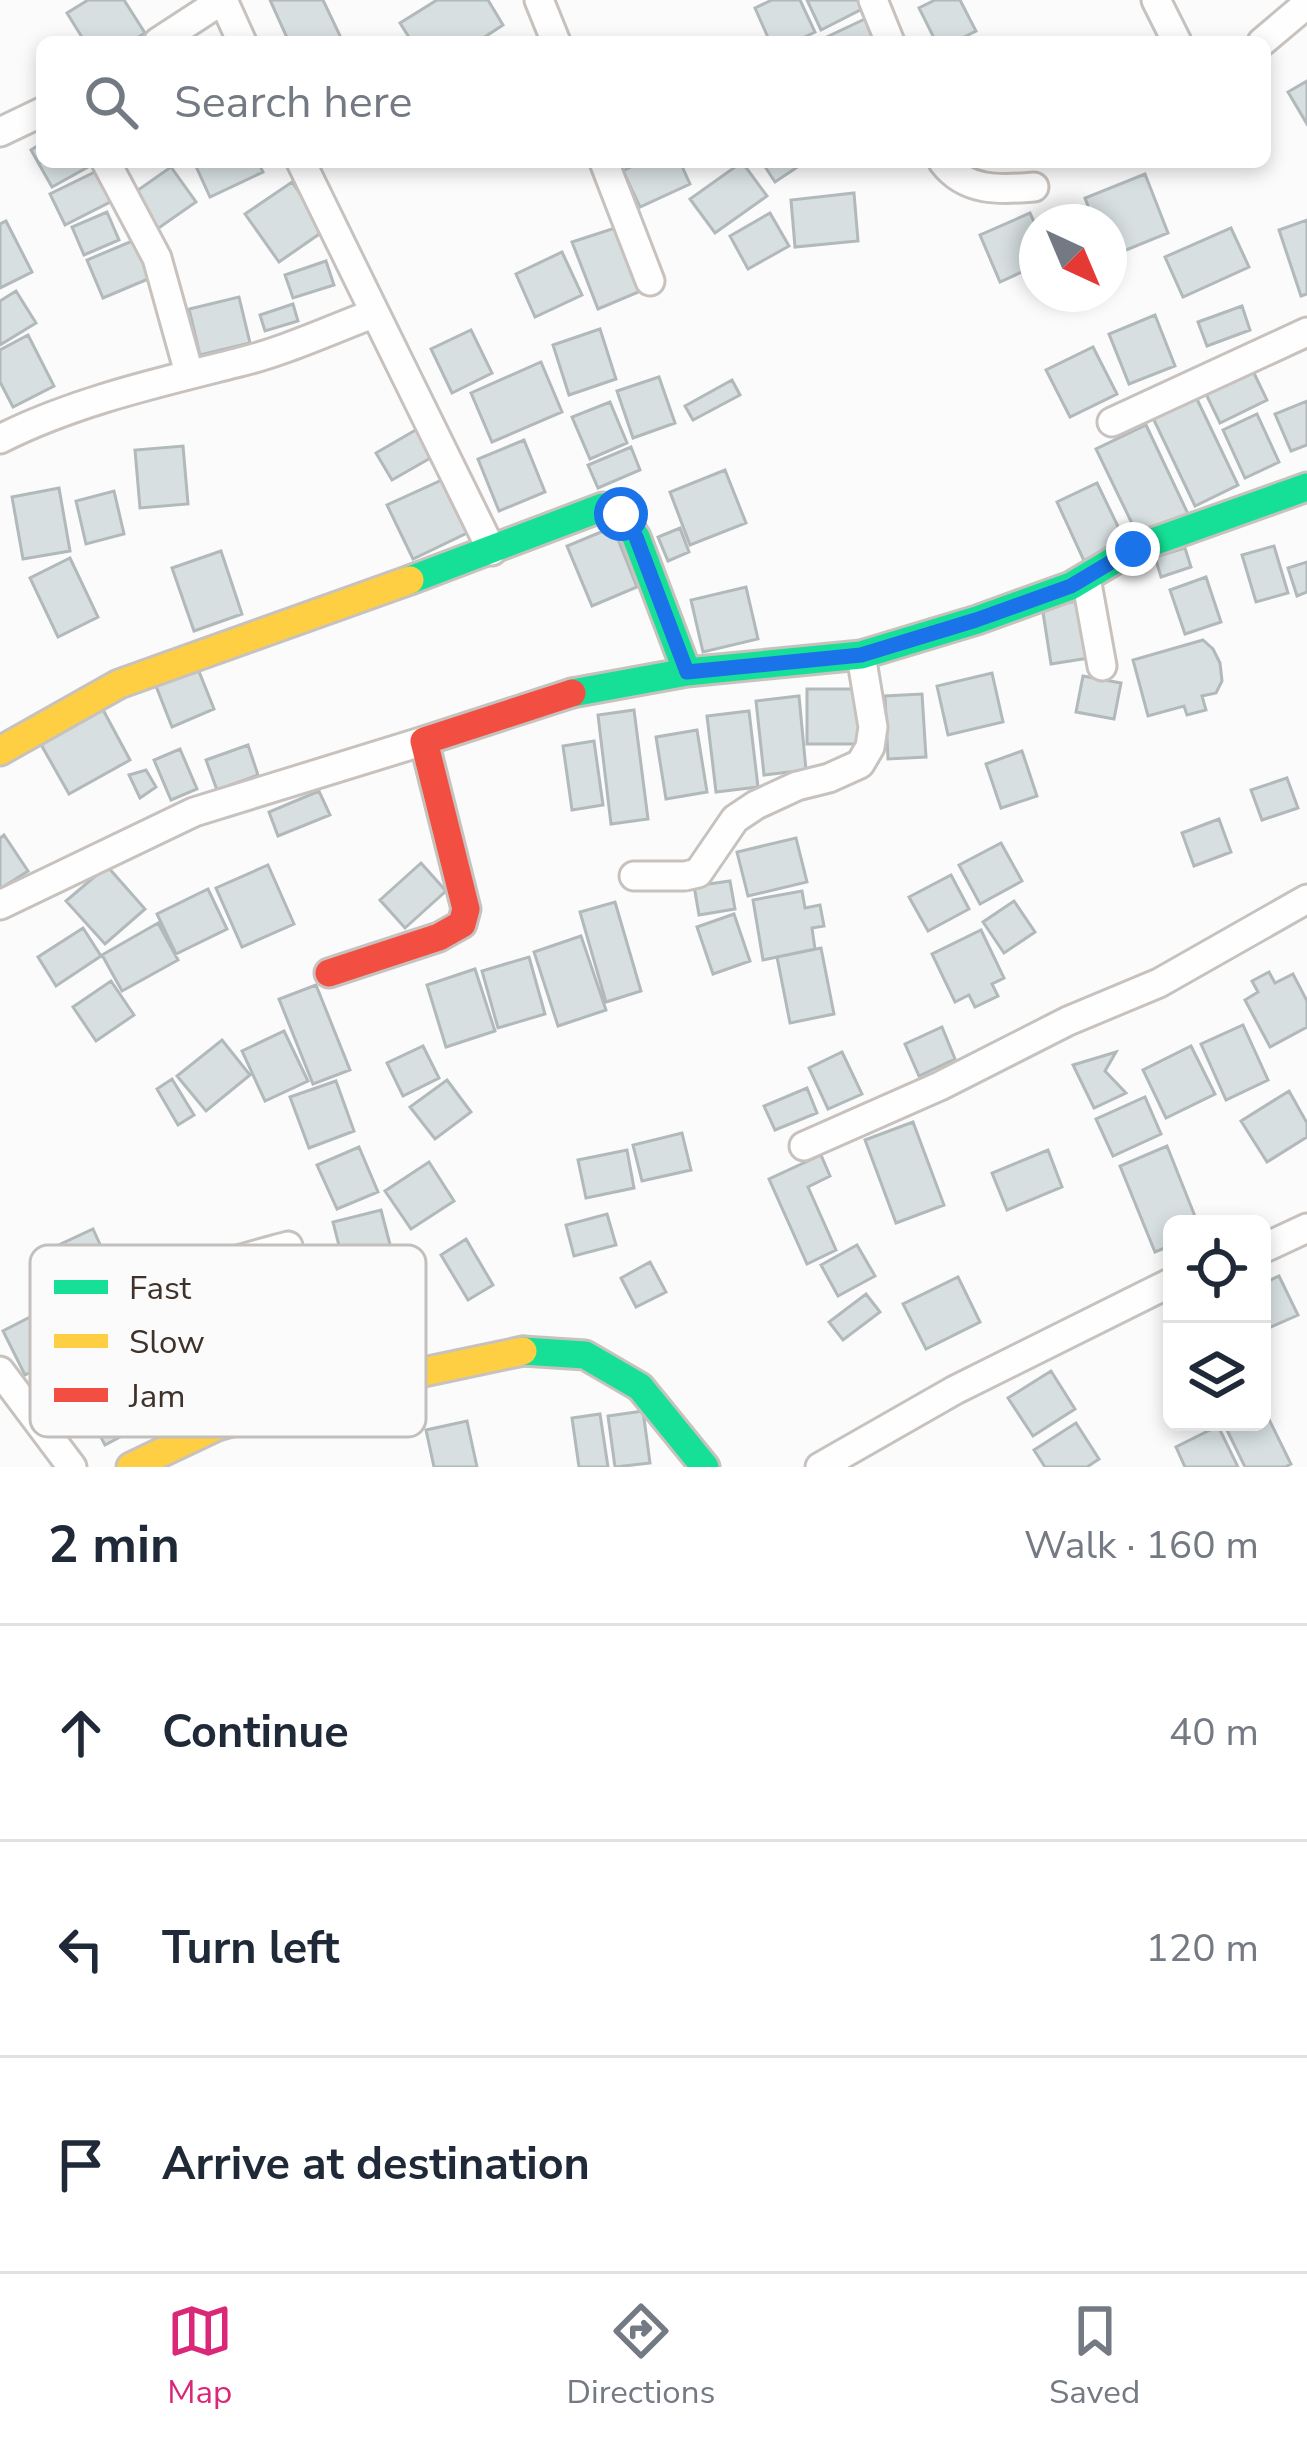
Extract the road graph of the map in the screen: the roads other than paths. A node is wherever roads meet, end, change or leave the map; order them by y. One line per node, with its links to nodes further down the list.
1 (538, 0): 8 (street)
2 (873, 0): 9 (street)
3 (1156, 0): 10 (street)
4 (222, 1): 6 (street); 7 (street)
5 (1307, 4): 11 (street)
6 (167, 36)
7 (239, 36)
8 (553, 36)
9 (888, 36)
10 (1175, 36)
11 (1269, 36)
12 (36, 115): 13 (street)
13 (0, 132)
14 (109, 168): 22 (street)
15 (304, 168): 20 (street)
16 (606, 168): 19 (street)
17 (947, 168): 18 (street)
18 (1034, 188)
19 (650, 280)
20 (375, 314): 22 (street); 26 (street)
21 (1307, 332): 23 (street)
22 (189, 373): 24 (street)
23 (1112, 422)
24 (0, 439)
25 (1307, 487): 27 (street)
26 (492, 551): 30 (street); 32 (street)
27 (1086, 578): 28 (street); 29 (street)
28 (861, 655): 30 (street); 33 (street)
29 (1102, 666)
30 (687, 672): 31 (street)
31 (424, 741): 35 (street); 36 (street)
32 (0, 752)
33 (634, 876)
34 (1307, 899): 37 (street)
35 (0, 905)
36 (329, 974)
37 (804, 1147)
38 (1307, 1228): 39 (street)
39 (1271, 1245)
40 (1163, 1286): 49 (street)
41 (0, 1371): 43 (street)
42 (426, 1371): 48 (street)
43 (30, 1411)
44 (50, 1437): 46 (street)
45 (196, 1437): 47 (street)
46 (72, 1467)
47 (131, 1467)
48 (705, 1467)
49 (820, 1467)

